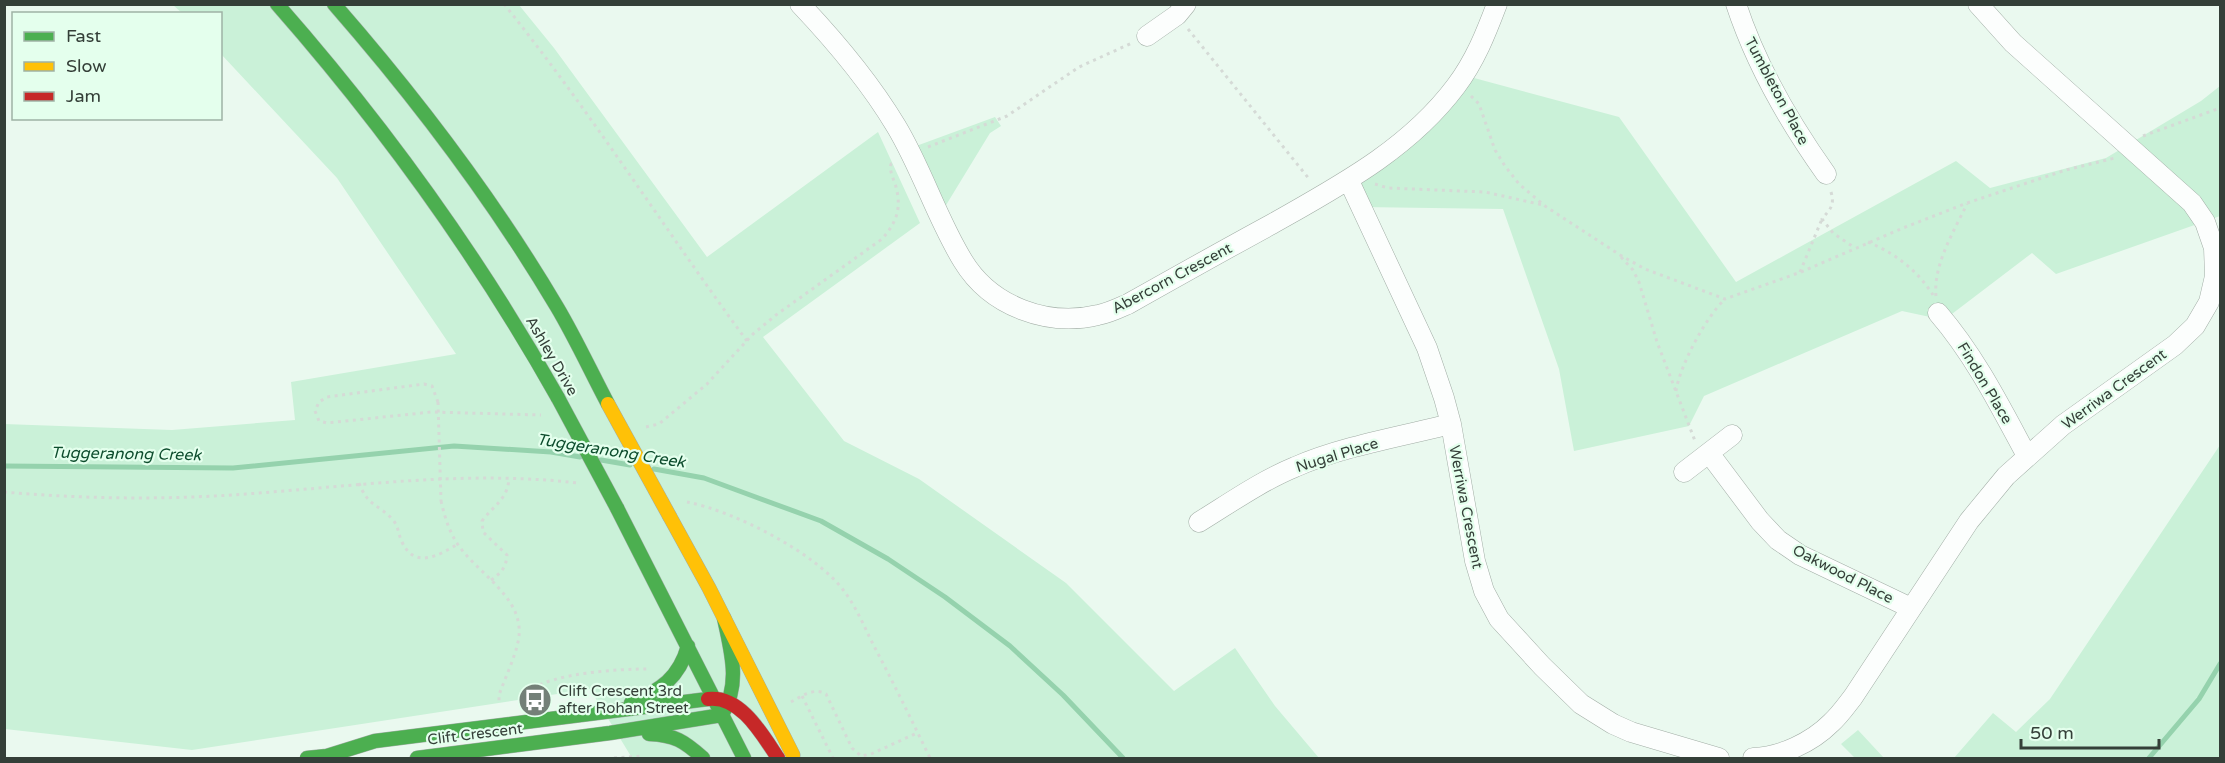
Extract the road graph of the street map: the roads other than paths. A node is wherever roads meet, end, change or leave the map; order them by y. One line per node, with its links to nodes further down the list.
1 (277, 4): 21 (main road, Ashley Drive, bridge)
2 (334, 4): 20 (main road, Ashley Drive, bridge)
3 (800, 4): 10 (street, Abercorn Crescent)
4 (1497, 4): 10 (street, Abercorn Crescent)
5 (1736, 4): 9 (street, Tumbleton Place)
6 (1978, 4): 11 (street, Werriwa Crescent)
7 (1182, 10): 8 (street)
8 (1147, 36)
9 (1826, 174)
10 (1349, 181): 13 (street, Werriwa Crescent)
11 (2213, 220): 16 (street, Werriwa Crescent)
12 (1937, 307): 16 (street, Findon Place)
13 (1451, 424): 18 (street, Nugal Place); 36 (street, Werriwa Crescent)
14 (1732, 435): 15 (street)
15 (1709, 453): 17 (street); 19 (street, Oakwood Place)
16 (2027, 456): 19 (street, Werriwa Crescent)
17 (1684, 472)
18 (1199, 522)
19 (1911, 608): 37 (street, Werriwa Crescent)
20 (724, 618): 23 (main road); 35 (main road, Ashley Drive)
21 (688, 646): 22 (main road, Ashley Drive); 24 (main road)
22 (714, 698): 23 (main road); 24 (main road, Clift Crescent)
23 (726, 709): 26 (main road, Clift Crescent); 33 (main road); 34 (main road)
24 (607, 711): 25 (main road, Clift Crescent)
25 (442, 732): 27 (main road, Clift Crescent); 28 (street)
26 (610, 733): 28 (main road, Clift Crescent); 32 (main road)
27 (327, 756): 29 (main road, Clift Crescent); 30 (main road, Clift Crescent)
28 (452, 756): 31 (main road, Clift Crescent)
29 (307, 759)
30 (342, 759)
31 (417, 759)
32 (703, 759)
33 (744, 759)
34 (778, 759)
35 (795, 759)
36 (1719, 759)
37 (1753, 759)

